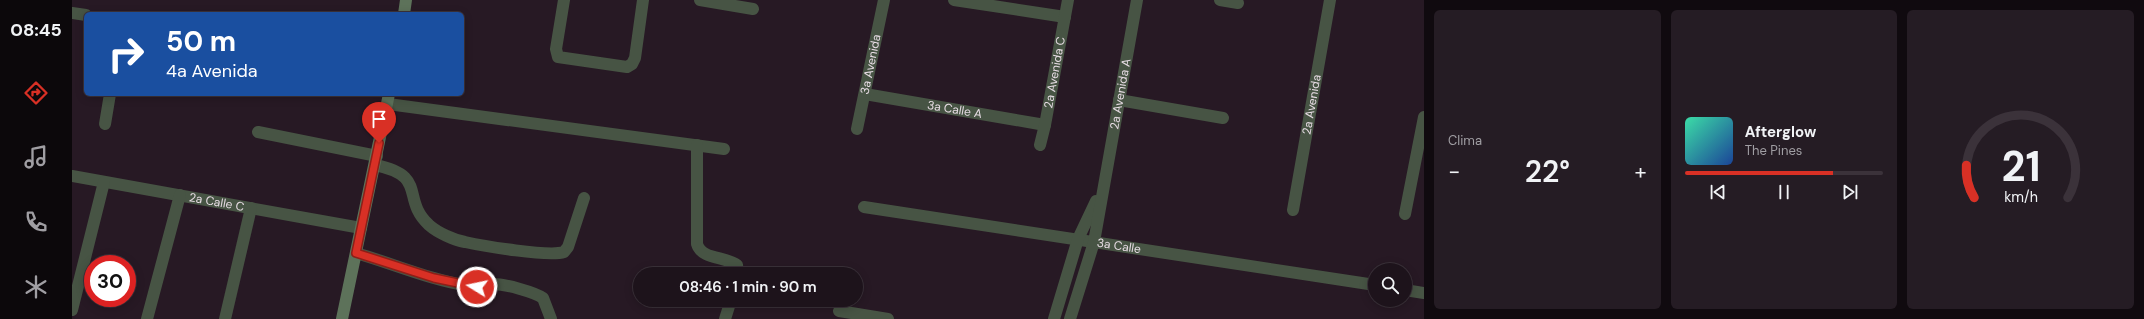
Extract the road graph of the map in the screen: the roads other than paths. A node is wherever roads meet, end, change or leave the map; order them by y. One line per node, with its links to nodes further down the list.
1 (406, 0): 13 (main road)
2 (564, 0): 3 (street)
3 (643, 0)
4 (700, 0): 12 (street)
5 (884, 0): 17 (street, 3a Avenida)
6 (954, 0): 16 (street)
7 (1068, 0): 16 (street, 2a Avenida C)
8 (1137, 0): 20 (street, 2a Avenida A)
9 (1220, 0): 11 (street)
10 (1330, 0): 38 (street, 2a Avenida)
11 (1238, 3)
12 (753, 9)
13 (404, 12)
14 (72, 13): 15 (street)
15 (84, 16)
16 (1065, 17): 24 (street, 2a Avenida C)
17 (865, 94): 24 (street, 3a Calle A); 25 (street, 3a Avenida)
18 (110, 96): 23 (street)
19 (388, 99): 27 (street); 30 (main road)
20 (1119, 100): 22 (street); 33 (street, 2a Avenida A)
21 (1424, 117): 39 (street)
22 (1223, 118)
23 (105, 124)
24 (1045, 125): 28 (street, 2a Avenida C)
25 (858, 129)
26 (258, 132): 30 (street)
27 (697, 145): 29 (street); 44 (street)
28 (1040, 145)
29 (724, 149)
30 (376, 160): 35 (street); 40 (main road)
31 (72, 176): 32 (street, 2a Calle C)
32 (104, 182): 34 (street, 2a Calle C); 49 (street)
33 (1102, 187): 41 (street, 2a Avenida A); 42 (street, 2a Avenida A)
34 (180, 195): 37 (street, 2a Calle C); 51 (street)
35 (584, 198)
36 (864, 207): 41 (street, 3a Calle)
37 (252, 208): 40 (street, 2a Calle C); 52 (street)
38 (1293, 210)
39 (1405, 214)
40 (361, 228): 43 (main road)
41 (1078, 240): 42 (street, 3a Calle); 57 (street, 2a Avenida A)
42 (1094, 242): 45 (street, 3a Calle); 58 (street, 2a Avenida A)
43 (356, 253): 53 (main road); 54 (street)
44 (737, 267)
45 (1368, 284)
46 (1412, 291): 47 (street)
47 (1424, 293)
48 (729, 307): 55 (street)
49 (72, 310)
50 (838, 311): 56 (street)
51 (147, 319)
52 (225, 319)
53 (342, 319)
54 (552, 319)
55 (725, 319)
56 (888, 319)
57 (1054, 319)
58 (1070, 319)

